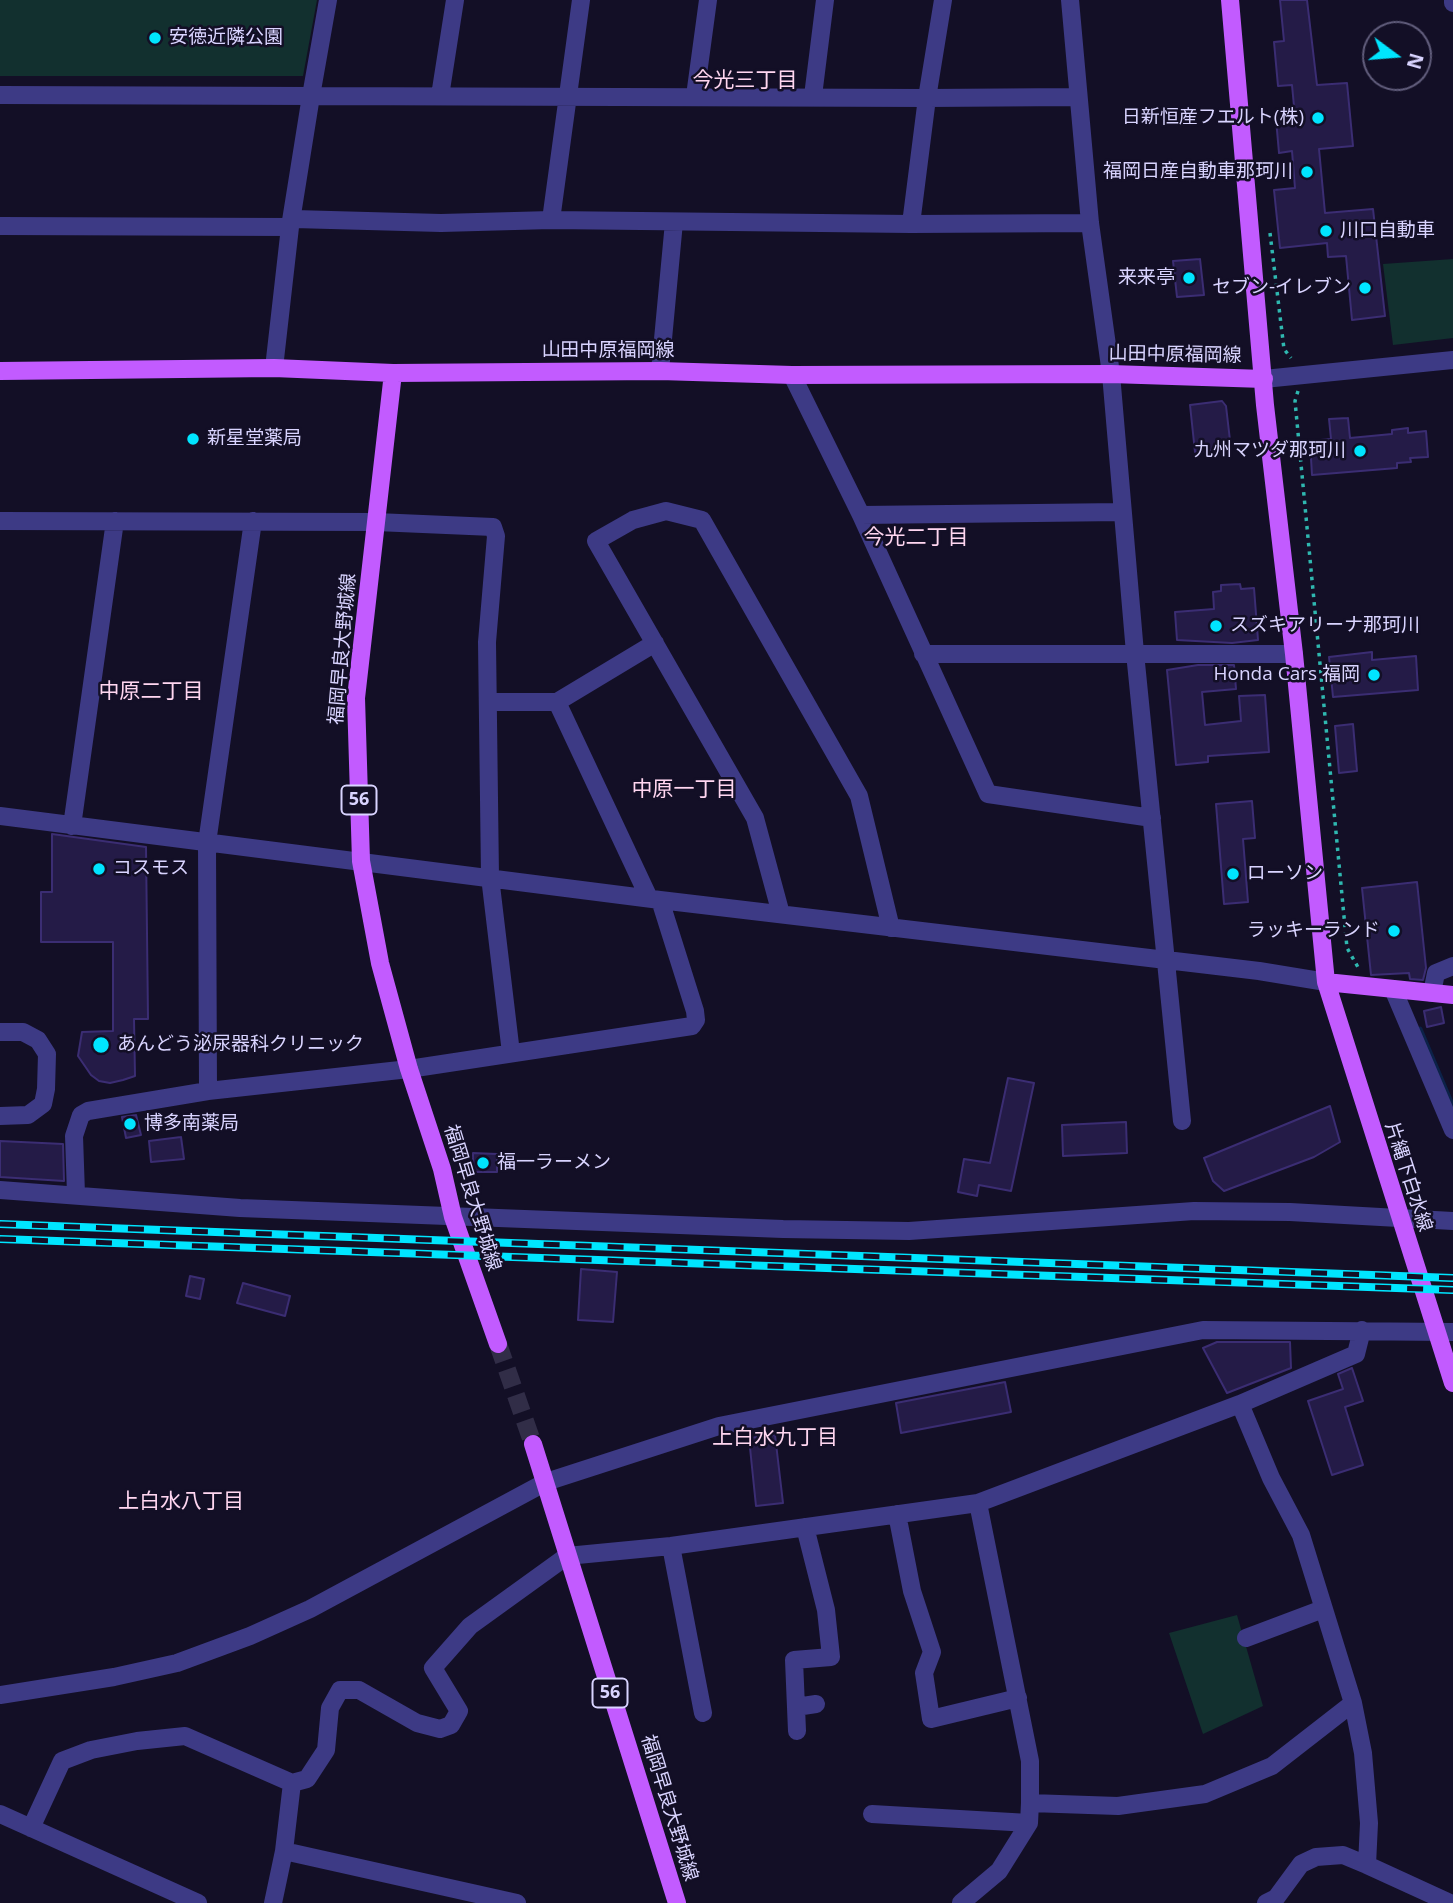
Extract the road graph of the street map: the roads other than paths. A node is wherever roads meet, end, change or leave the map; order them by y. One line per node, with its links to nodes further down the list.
1 (328, 0): 10 (street)
2 (455, 0): 11 (street)
3 (581, 0): 14 (street)
4 (708, 0): 12 (street)
5 (825, 0): 13 (street)
6 (943, 0): 16 (street)
7 (1070, 0): 15 (street)
8 (1230, 0): 30 (main road)
9 (0, 95): 10 (street)
10 (311, 96): 11 (street); 19 (street)
11 (440, 96): 14 (street)
12 (695, 96): 13 (street); 14 (street)
13 (813, 96): 16 (street)
14 (570, 97): 17 (street)
15 (1076, 97): 16 (street); 20 (street)
16 (927, 98): 21 (street)
17 (551, 220): 18 (street); 19 (street)
18 (674, 222): 21 (street); 26 (street)
19 (292, 223): 22 (street); 24 (street)
20 (1090, 223): 21 (street); 28 (street)
21 (911, 224)
22 (0, 226)
23 (1453, 360): 30 (street)
24 (274, 368): 25 (main road); 27 (main road)
25 (0, 371)
26 (660, 371): 27 (main road, 山田中原福岡線); 29 (main road, 山田中原福岡線)
27 (393, 373): 36 (main road, 福岡早良大野城線 / 56)
28 (1111, 374): 29 (main road, 山田中原福岡線); 30 (main road, 山田中原福岡線); 31 (street)
29 (792, 375): 32 (street)
30 (1264, 379): 40 (main road, 山田中原福岡線)
31 (1122, 512): 32 (street); 38 (street)
32 (861, 515): 39 (street)
33 (0, 521): 34 (street)
34 (115, 521): 35 (street); 45 (street)
35 (253, 521): 36 (street); 46 (street)
36 (376, 522): 41 (street); 47 (main road, 福岡早良大野城線 / 56)
37 (655, 643): 42 (street); 50 (street); 51 (street)
38 (1135, 653): 39 (street); 40 (street); 44 (street)
39 (923, 654): 44 (street)
40 (1294, 654): 54 (main road, 山田中原福岡線)
41 (488, 702): 42 (street); 48 (street)
42 (558, 702): 49 (street)
43 (0, 816): 45 (street)
44 (1152, 818): 52 (street)
45 (72, 825): 46 (street)
46 (208, 843): 47 (street); 61 (street)
47 (361, 861): 48 (street); 60 (main road, 福岡早良大野城線 / 56)
48 (490, 877): 49 (street); 59 (street)
49 (654, 899): 50 (street); 59 (street)
50 (781, 914): 51 (street)
51 (891, 928): 52 (street)
52 (1166, 960): 54 (street); 63 (street)
53 (1453, 966): 56 (street)
54 (1326, 982): 55 (main road); 68 (main road, 片縄下白水線)
55 (1393, 989): 56 (main road); 64 (street)
56 (1432, 993): 57 (main road)
57 (1453, 995)
58 (0, 1032): 62 (street)
59 (512, 1053): 60 (street)
60 (410, 1069): 61 (street); 67 (main road, 福岡早良大野城線 / 56)
61 (208, 1091): 66 (street)
62 (0, 1116)
63 (1182, 1121)
64 (1453, 1130)
65 (0, 1190): 66 (street)
66 (76, 1195): 67 (street)
67 (453, 1217): 68 (street); 72 (main road, 福岡早良大野城線 / 56)
68 (1399, 1218): 69 (street); 71 (main road, 片縄下白水線)
69 (1453, 1221)
70 (1362, 1330): 71 (street); 74 (street); 76 (street)
71 (1444, 1332): 73 (main road, 片縄下白水線)
72 (498, 1344)
73 (1453, 1383)
74 (1240, 1404): 77 (street); 82 (street)
75 (533, 1444): 76 (main road, 福岡早良大野城線 / 56)
76 (545, 1482): 81 (main road, 福岡早良大野城線 / 56); 84 (street)
77 (978, 1503): 78 (street); 85 (street)
78 (897, 1514): 79 (street); 85 (street)
79 (805, 1527): 80 (street); 88 (street)
80 (671, 1546): 81 (street); 89 (street)
81 (567, 1556): 91 (street); 103 (main road, 福岡早良大野城線 / 56)
82 (1323, 1609): 83 (street); 86 (street)
83 (1246, 1638)
84 (0, 1695)
85 (1018, 1698): 92 (street)
86 (1353, 1703): 92 (street); 98 (street)
87 (816, 1704): 88 (street)
88 (796, 1707): 90 (street)
89 (703, 1713)
90 (797, 1731)
91 (292, 1783): 96 (street); 97 (street)
92 (1030, 1803): 95 (street)
93 (0, 1814): 96 (street)
94 (872, 1814): 95 (street)
95 (1029, 1823): 99 (street)
96 (31, 1828): 100 (street)
97 (284, 1851): 101 (street); 102 (street)
98 (1367, 1865): 104 (street); 105 (street)
99 (966, 1902)
100 (198, 1903)
101 (273, 1903)
102 (517, 1903)
103 (677, 1903)
104 (1266, 1903)
105 (1450, 1903)

